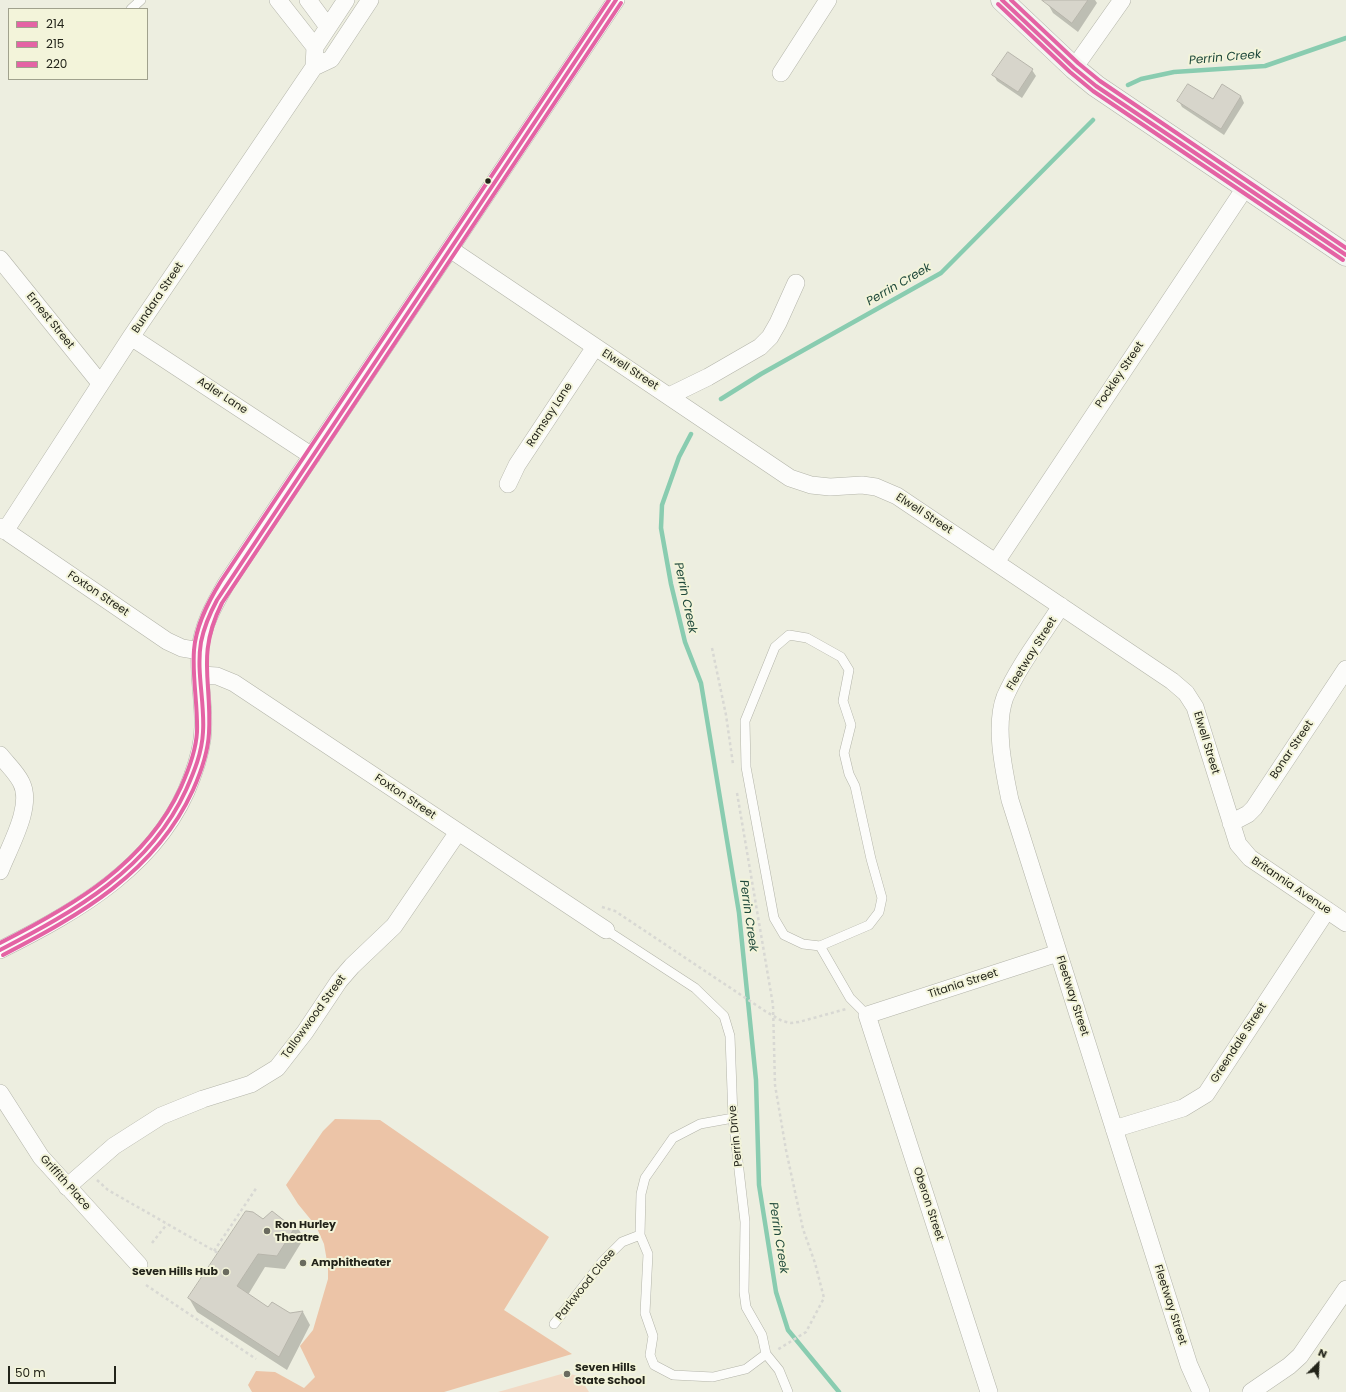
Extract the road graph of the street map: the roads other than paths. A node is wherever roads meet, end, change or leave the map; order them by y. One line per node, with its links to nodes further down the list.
1 (142, 0): 10 (lane)
2 (278, 0): 12 (street)
3 (308, 0): 11 (street)
4 (346, 0): 11 (street)
5 (370, 0): 13 (street, Bundara Street)
6 (616, 0): 17 (street)
7 (828, 0): 15 (street)
8 (1002, 0): 14 (main road)
9 (1122, 0): 14 (street)
10 (132, 8)
11 (328, 27): 12 (street)
12 (315, 48): 13 (street)
13 (314, 67): 21 (street, Bundara Street)
14 (1074, 68): 16 (main road)
15 (781, 73)
16 (1245, 188): 18 (main road); 28 (street, Pockley Street)
17 (450, 249): 22 (street, Elwell Street); 25 (street)
18 (1346, 255)
19 (0, 259): 23 (street, Ernest Street)
20 (796, 283): 24 (street)
21 (131, 337): 23 (street, Bundara Street); 25 (street, Adler Lane)
22 (595, 347): 24 (street, Elwell Street); 26 (street, Ramsay Lane)
23 (100, 383): 27 (street, Bundara Street)
24 (669, 396): 28 (street, Elwell Street)
25 (312, 456): 30 (street)
26 (508, 484)
27 (2, 529): 30 (street, Foxton Street)
28 (996, 562): 29 (street, Elwell Street)
29 (1061, 606): 34 (street, Elwell Street); 42 (street, Fleetway Street)
30 (200, 651): 32 (street)
31 (1346, 669): 34 (street, Bonar Street)
32 (201, 676): 35 (street, Foxton Street); 41 (street)
33 (0, 755): 36 (street)
34 (1231, 823): 37 (street, Britannia Avenue)
35 (458, 832): 39 (street, Foxton Street); 47 (street, Tallowwood Street)
36 (0, 871)
37 (1327, 910): 38 (street, Britannia Avenue); 46 (street, Greendale Street)
38 (1346, 923)
39 (606, 930): 45 (lane, Perrin Drive)
40 (820, 946): 40 (lane); 43 (lane)
41 (0, 950)
42 (1058, 953): 43 (street, Titania Street); 46 (street, Fleetway Street)
43 (862, 1010): 54 (street, Oberon Street)
44 (0, 1093): 47 (street, Griffith Place)
45 (732, 1118): 48 (lane); 52 (lane, Perrin Drive)
46 (1114, 1129): 55 (street, Fleetway Street)
47 (68, 1187): 49 (street, Griffith Place)
48 (640, 1235): 51 (lane, Parkwood Close); 52 (lane)
49 (139, 1265)
50 (1346, 1289): 56 (street)
51 (554, 1324)
52 (766, 1354): 53 (lane, Perrin Drive)
53 (788, 1392)
54 (989, 1392)
55 (1201, 1392)
56 (1251, 1392)

